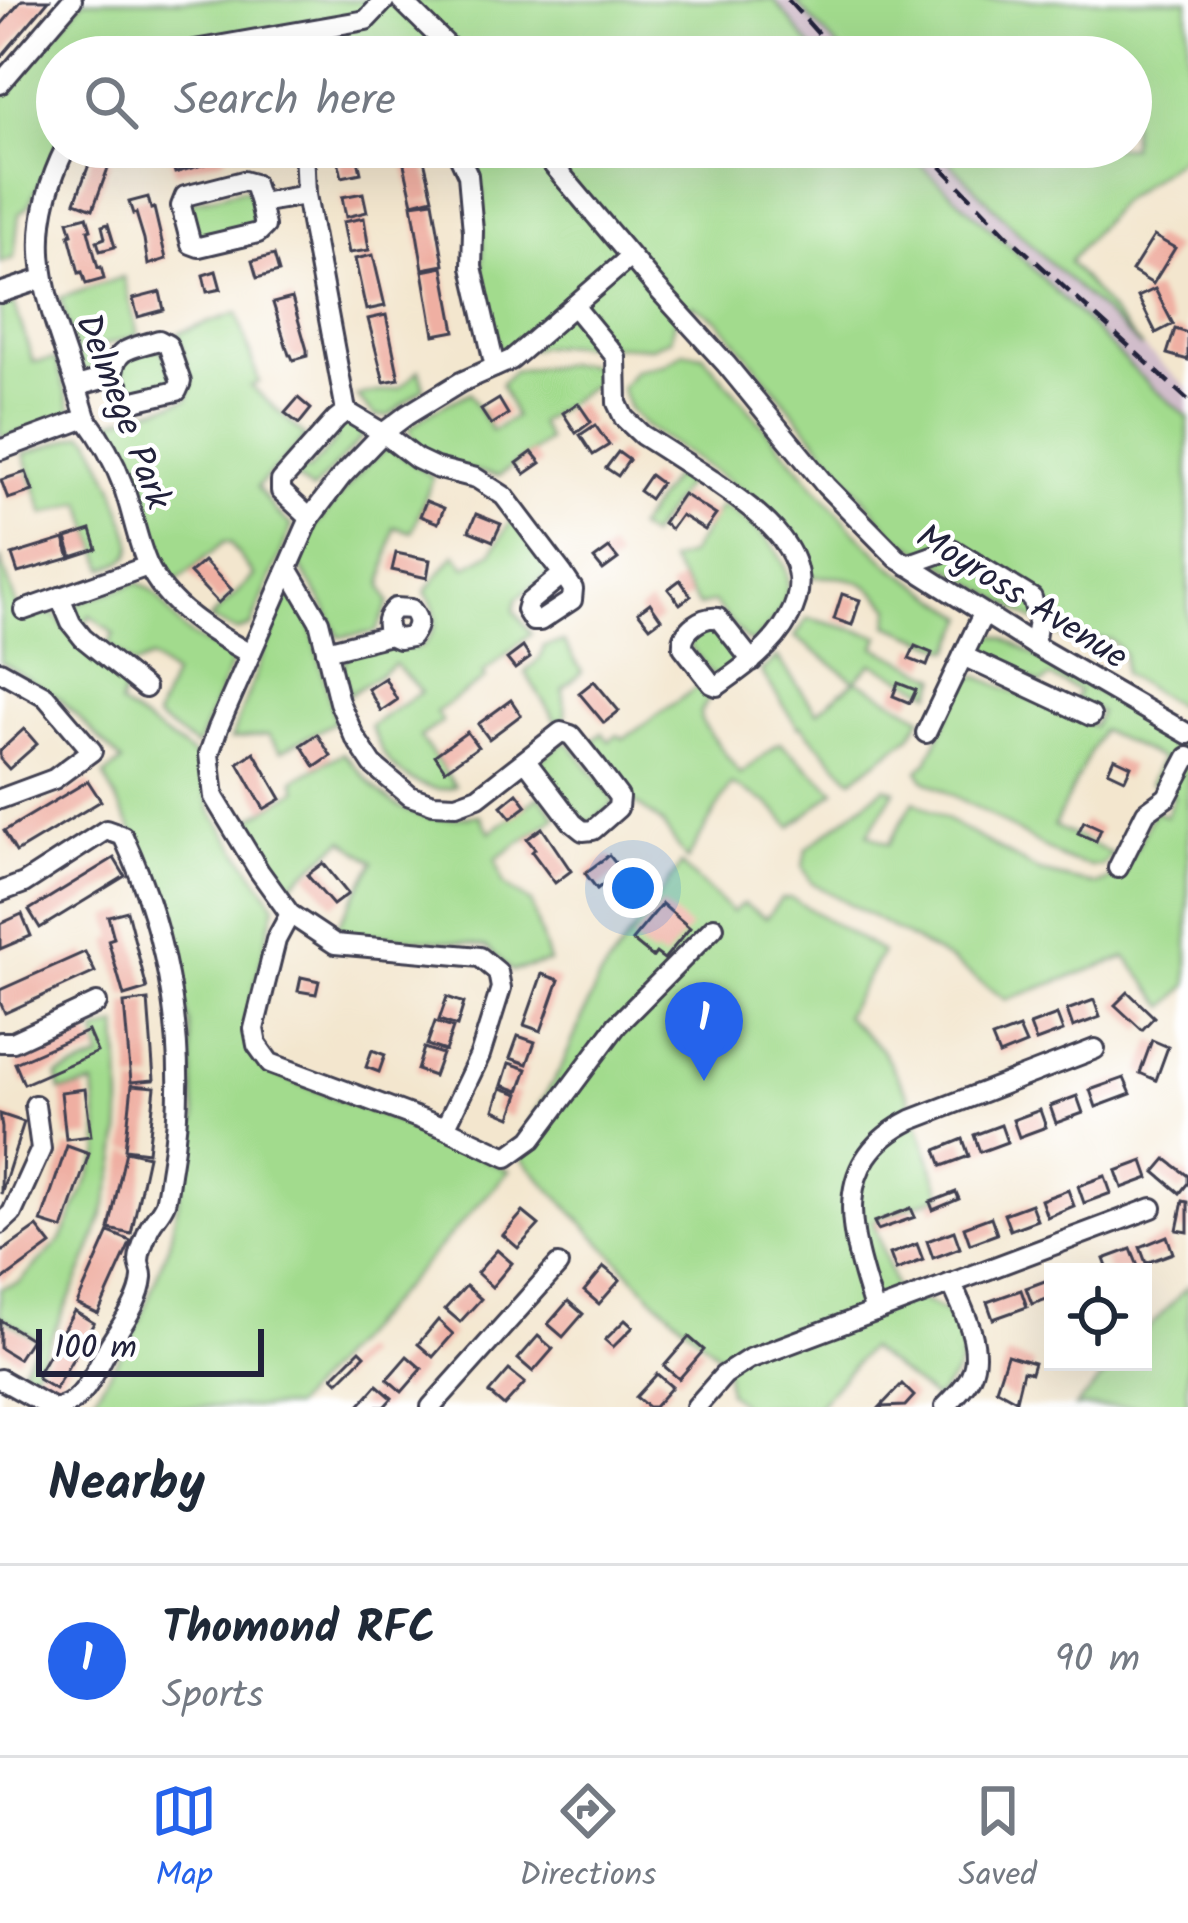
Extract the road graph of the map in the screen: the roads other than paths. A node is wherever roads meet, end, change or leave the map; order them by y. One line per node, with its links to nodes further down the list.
1 (72, 0): 5 (street)
2 (385, 0): 4 (street)
3 (401, 0): 7 (street)
4 (283, 35): 6 (street)
5 (41, 36)
6 (275, 36)
7 (438, 36)
8 (36, 42): 9 (street)
9 (0, 84)
10 (57, 168): 17 (street, Delmege Park)
11 (304, 168): 14 (street)
12 (465, 168): 20 (street)
13 (556, 168): 16 (street, Moyross Avenue)
14 (305, 195): 15 (street); 23 (street)
15 (260, 203): 15 (street)
16 (630, 257): 19 (street); 28 (street, Moyross Avenue)
17 (42, 279): 18 (street); 22 (street, Delmege Park)
18 (0, 292)
19 (574, 306): 20 (street); 40 (street)
20 (503, 364): 25 (street)
21 (112, 376): 22 (street)
22 (77, 386): 24 (street, Delmege Park)
23 (346, 412): 25 (street); 27 (street)
24 (86, 418): 26 (street); 29 (street, Delmege Park)
25 (383, 433): 27 (street); 31 (street)
26 (0, 450)
27 (310, 518): 30 (street)
28 (907, 565): 34 (street, Moyross Avenue); 36 (street)
29 (148, 566): 32 (street); 38 (street, Delmege Park)
30 (290, 570): 37 (street); 38 (street)
31 (563, 574)
32 (60, 597): 33 (street); 42 (street)
33 (25, 610)
34 (983, 614): 36 (street, Moyross Avenue); 39 (street)
35 (390, 634): 37 (street)
36 (1034, 645): 45 (street, Moyross Avenue)
37 (326, 651): 47 (street)
38 (250, 654): 51 (street)
39 (963, 656): 43 (street); 44 (street)
40 (752, 661)
41 (0, 671): 48 (street)
42 (145, 688)
43 (1090, 716)
44 (926, 733)
45 (1188, 734)
46 (1188, 757): 49 (street)
47 (526, 761): 47 (street)
48 (0, 799)
49 (1118, 868)
50 (0, 892): 65 (street)
51 (290, 914): 57 (street); 57 (street)
52 (714, 927): 57 (street)
53 (98, 1003): 54 (street)
54 (0, 1042)
55 (1095, 1049): 62 (street)
56 (35, 1106): 59 (street)
57 (445, 1128)
58 (1152, 1208): 61 (street)
59 (0, 1223)
60 (558, 1265): 66 (street)
61 (952, 1284): 62 (street); 68 (street)
62 (875, 1312): 67 (street)
63 (0, 1378): 64 (street)
64 (50, 1407)
65 (61, 1407)
66 (431, 1407)
67 (695, 1407)
68 (945, 1407)

